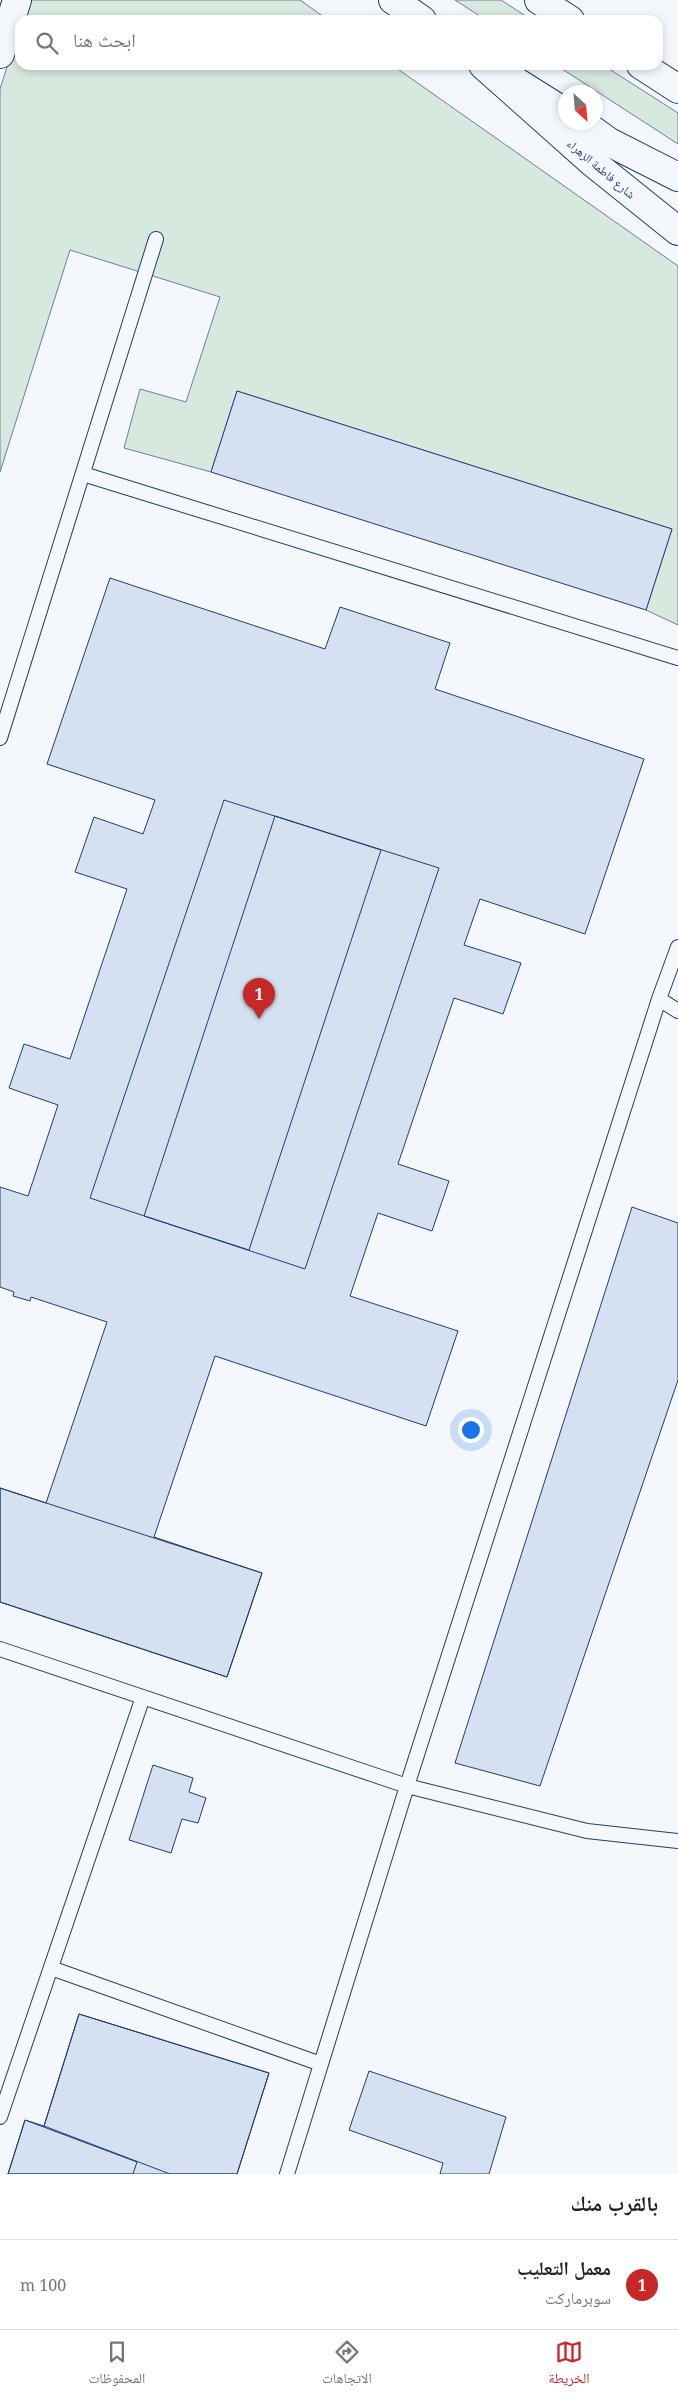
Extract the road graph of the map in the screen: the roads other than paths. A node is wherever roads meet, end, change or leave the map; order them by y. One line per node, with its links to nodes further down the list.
1 (17, 0): 6 (main road)
2 (393, 0): 4 (main road)
3 (539, 0): 5 (main road)
4 (415, 15)
5 (562, 15)
6 (0, 54)
7 (489, 70): 16 (main road, شارع فاطمة الزهراء)
8 (498, 70): 13 (main road)
9 (649, 70): 12 (main road)
10 (650, 70): 11 (main road)
11 (678, 84)
12 (678, 89)
13 (558, 107)
14 (594, 130): 15 (main road)
15 (678, 177)
16 (678, 231)
17 (156, 239): 18 (lane)
18 (83, 474): 19 (lane); 20 (lane)
19 (678, 658)
20 (0, 738)
21 (678, 947): 22 (lane)
22 (660, 999): 23 (lane); 26 (lane)
23 (678, 1011)
24 (0, 1649): 25 (lane)
25 (143, 1697): 26 (lane); 28 (lane)
26 (407, 1786): 27 (lane); 29 (lane)
27 (678, 1841)
28 (51, 1968): 29 (lane); 30 (lane)
29 (321, 2064): 31 (lane)
30 (0, 2116)
31 (287, 2174)

